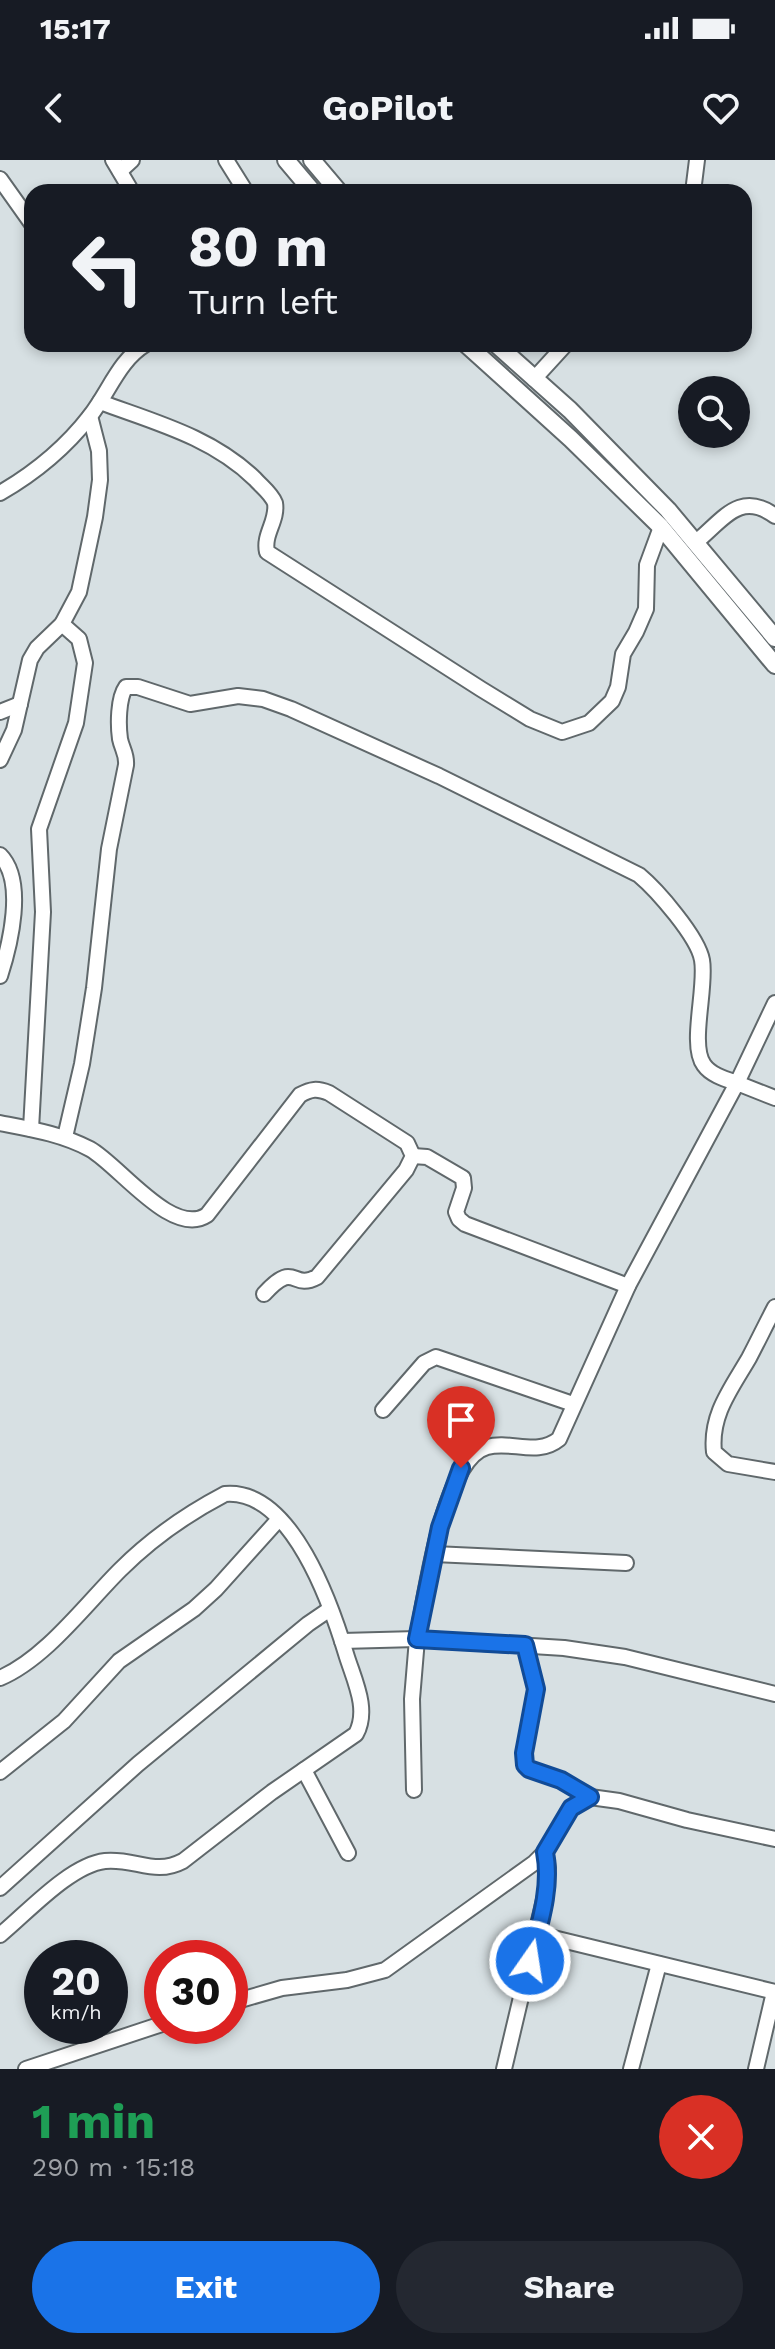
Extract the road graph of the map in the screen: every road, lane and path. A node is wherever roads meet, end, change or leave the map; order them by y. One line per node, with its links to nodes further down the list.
1 (132, 160): 6 (street)
2 (226, 160): 9 (street)
3 (286, 160): 10 (street)
4 (312, 160): 11 (street)
5 (697, 160): 12 (street)
6 (116, 166): 8 (street)
7 (0, 179): 13 (street)
8 (127, 184)
9 (241, 184)
10 (306, 184)
11 (332, 184)
12 (694, 184)
13 (24, 213)
14 (123, 352): 19 (street)
15 (475, 352): 23 (street)
16 (505, 352): 18 (street)
17 (559, 352): 18 (street)
18 (534, 379): 24 (street)
19 (100, 402): 20 (street); 23 (street)
20 (90, 416): 21 (street); 25 (street)
21 (0, 493)
22 (775, 516): 24 (street)
23 (661, 527): 27 (street)
24 (696, 542): 26 (street)
25 (62, 624): 28 (street); 37 (street)
26 (775, 638)
27 (775, 665)
28 (20, 704): 29 (street); 30 (street)
29 (0, 712)
30 (0, 760)
31 (0, 855): 32 (street)
32 (0, 976)
33 (775, 1003): 34 (street)
34 (737, 1083): 35 (street); 38 (street); 40 (street)
35 (775, 1098)
36 (0, 1123): 37 (street)
37 (31, 1129): 38 (street)
38 (65, 1137): 39 (street)
39 (413, 1156): 40 (street); 41 (street)
40 (628, 1286): 43 (street)
41 (264, 1294)
42 (775, 1307): 45 (street)
43 (573, 1404): 44 (street); 47 (street)
44 (383, 1410)
45 (775, 1472)
46 (279, 1519): 49 (street); 53 (street); 56 (street)
47 (434, 1554): 48 (street); 50 (street)
48 (626, 1563)
49 (330, 1609): 51 (street); 62 (street)
50 (417, 1639): 51 (street); 52 (street); 57 (street)
51 (342, 1641): 55 (street)
52 (525, 1645): 54 (street); 58 (street)
53 (0, 1678)
54 (775, 1694)
55 (304, 1770): 61 (street); 64 (street)
56 (0, 1772)
57 (414, 1790)
58 (590, 1797): 59 (street); 60 (street)
59 (775, 1839)
60 (545, 1852): 63 (street); 67 (street)
61 (348, 1853)
62 (0, 1888)
63 (537, 1934): 65 (street); 70 (street)
64 (0, 1935)
65 (659, 1964): 66 (street); 71 (street)
66 (775, 1992): 72 (street)
67 (248, 1998)
68 (144, 2030): 69 (street)
69 (26, 2069)
70 (504, 2069)
71 (631, 2069)
72 (756, 2069)

